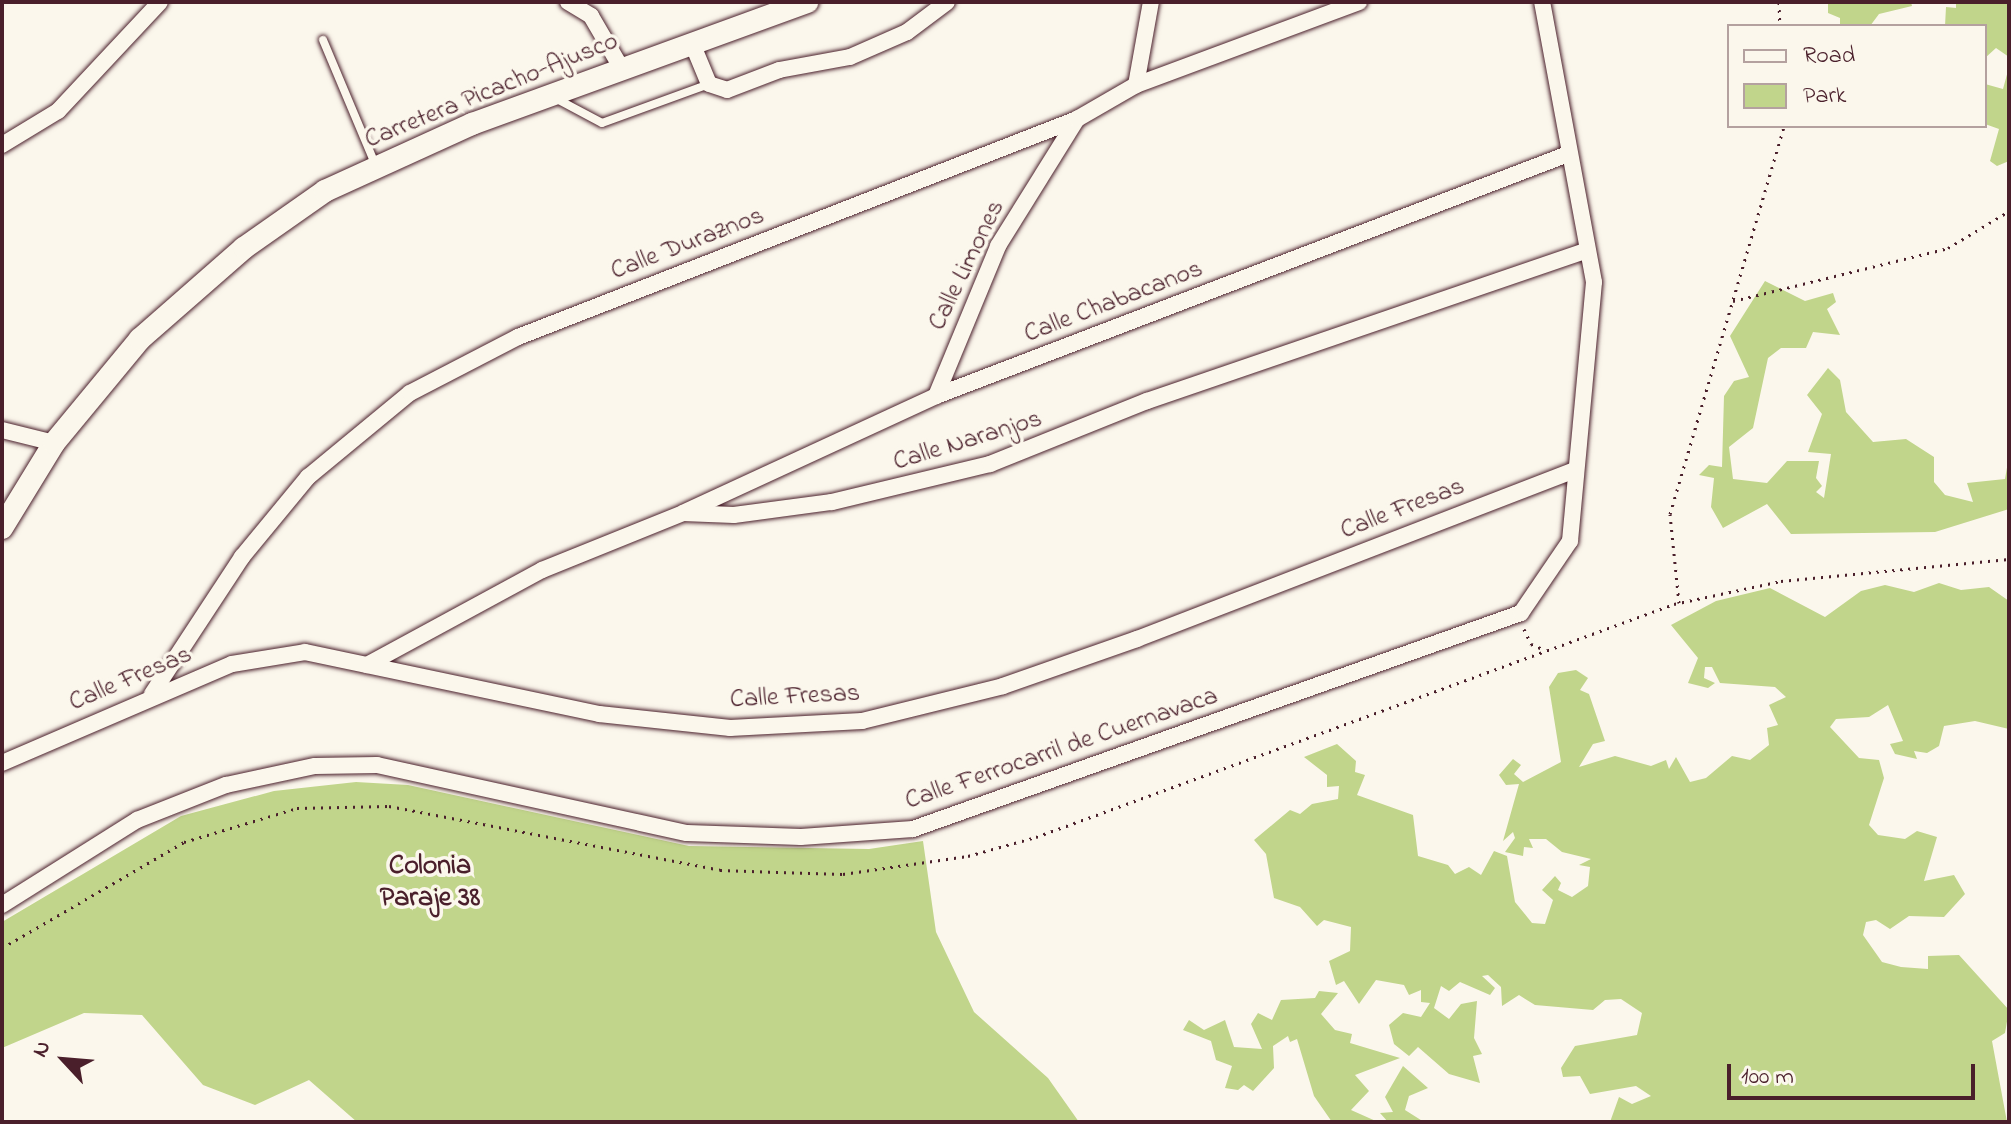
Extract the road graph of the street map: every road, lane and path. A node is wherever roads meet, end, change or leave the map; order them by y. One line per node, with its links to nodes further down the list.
1 (160, 2): 18 (street)
2 (568, 2): 12 (street)
3 (808, 2): 11 (main road, Carretera Picacho-Ajusco)
4 (947, 2): 13 (street)
5 (1151, 2): 14 (street)
6 (1359, 2): 14 (street, Calle Duraznos)
7 (1542, 2): 19 (street)
8 (1779, 2): 9 (path)
9 (1780, 24)
10 (323, 40): 20 (lane)
11 (692, 43): 12 (main road, Carretera Picacho-Ajusco); 13 (street)
12 (622, 69): 15 (main road, Carretera Picacho-Ajusco)
13 (709, 84): 15 (lane)
14 (1136, 85): 16 (street, Calle Duraznos)
15 (551, 95): 20 (main road, Carretera Picacho-Ajusco)
16 (1077, 119): 24 (street, Calle Limones); 35 (street, Calle Duraznos)
17 (1783, 128): 23 (path)
18 (2, 145)
19 (1568, 154): 22 (street); 24 (street, Calle Chabacanos)
20 (376, 167): 26 (main road, Carretera Picacho-Ajusco)
21 (2009, 211): 23 (path)
22 (1587, 250): 27 (street); 28 (street, Calle Naranjos)
23 (1733, 301): 31 (path)
24 (936, 396): 28 (street, Calle Chabacanos)
25 (2, 430): 26 (street)
26 (54, 443): 29 (main road, Carretera Picacho-Ajusco)
27 (1575, 470): 32 (street); 34 (street, Calle Fresas)
28 (683, 513): 34 (street, Calle Naranjos)
29 (2, 528)
30 (2009, 559): 31 (path)
31 (1679, 603): 33 (path)
32 (1521, 613): 33 (path); 37 (street, Calle Ferrocarril de Cuernavaca)
33 (1545, 650): 38 (path)
34 (367, 665): 35 (street, Calle Fresas)
35 (152, 694): 36 (street, Calle Fresas)
36 (2, 763)
37 (2, 905)
38 (2, 948)

